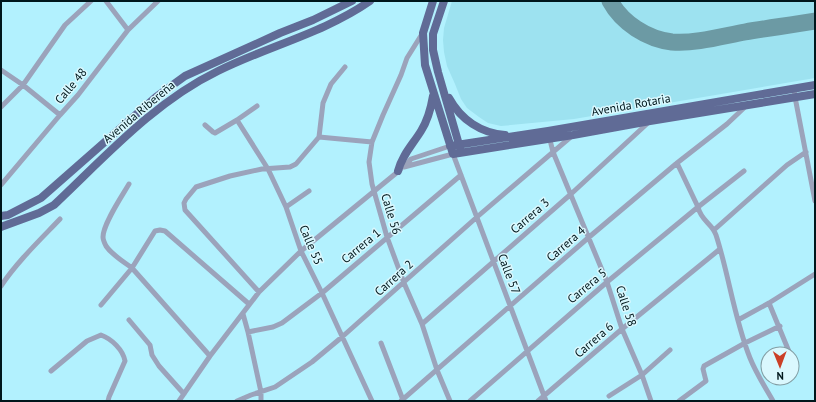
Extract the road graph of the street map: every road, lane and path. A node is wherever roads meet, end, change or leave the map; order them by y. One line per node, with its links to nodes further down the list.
1 (91, 1): 13 (street)
2 (106, 1): 9 (street)
3 (158, 1): 9 (street, Calle 48)
4 (352, 1): 8 (main road, Avenida Ribereña)
5 (370, 1): 50 (main road, Avenida Ribereña)
6 (433, 1): 10 (main road)
7 (444, 1): 15 (main road)
8 (338, 5): 47 (main road, Avenida Ribereña)
9 (128, 30): 22 (street, Calle 48)
10 (422, 33): 16 (main road); 30 (street, Calle 56)
11 (345, 67): 29 (street)
12 (2, 74): 13 (street)
13 (23, 85): 21 (street); 22 (street)
14 (815, 85): 17 (main road, Avenida Rotaria)
15 (442, 86): 26 (main road); 31 (main road)
16 (434, 93): 31 (main road); 36 (main road)
17 (794, 93): 18 (main road, Avenida Rotaria); 19 (main road, Avenida Rotaria); 27 (main road, Avenida Rotaria); 33 (street)
18 (815, 94)
19 (746, 105): 24 (main road, Avenida Rotaria); 34 (street, Carrera 4)
20 (257, 106): 23 (street)
21 (1, 107)
22 (60, 115): 39 (street, Calle 48)
23 (237, 120): 25 (street); 35 (street, Calle 55)
24 (650, 121): 28 (main road, Avenida Rotaria); 43 (street, Carrera 3)
25 (205, 125)
26 (520, 135): 27 (main road, Avenida Rotaria); 31 (main road, Avenida Rotaria)
27 (549, 135): 28 (main road, Avenida Rotaria); 31 (main road, Avenida Rotaria); 32 (street, Calle 58)
28 (573, 135): 32 (street, Carrera 2)
29 (319, 137): 30 (street); 35 (street)
30 (372, 142): 42 (street, Calle 56)
31 (456, 149): 36 (street); 36 (street); 38 (street, Calle 57)
32 (553, 152): 43 (street, Calle 58); 48 (street, Carrera 2)
33 (806, 152): 44 (street); 51 (street)
34 (677, 163): 46 (street); 53 (street, Carrera 4)
35 (268, 169): 45 (street, Calle 55); 62 (street)
36 (401, 169): 42 (street)
37 (744, 171): 46 (street, Carrera 5)
38 (461, 175): 48 (street, Calle 57); 52 (street, Carrera 1)
39 (1, 184)
40 (129, 184): 57 (street)
41 (309, 191): 45 (street)
42 (374, 191): 52 (street, Calle 56); 55 (street)
43 (571, 194): 53 (street, Calle 58); 56 (street, Carrera 3)
44 (815, 201)
45 (286, 207): 55 (street, Calle 55)
46 (698, 207): 51 (street); 59 (street, Carrera 5)
47 (1, 216)
48 (477, 217): 56 (street, Calle 57); 60 (street, Carrera 2)
49 (60, 219): 61 (street)
50 (1, 228)
51 (714, 230): 54 (street)
52 (388, 237): 60 (street, Calle 56); 63 (street, Carrera 1)
53 (588, 238): 59 (street, Calle 58); 67 (street, Carrera 4)
54 (720, 249): 70 (street); 73 (street, Carrera 6)
55 (301, 251): 62 (street); 63 (street, Calle 55)
56 (494, 262): 67 (street, Calle 57); 71 (street, Carrera 3)
57 (132, 268): 65 (street); 66 (street); 81 (street)
58 (815, 274): 64 (street)
59 (607, 282): 73 (street, Calle 58); 79 (street, Carrera 5)
60 (404, 283): 71 (street, Calle 56); 75 (street, Carrera 2)
61 (1, 286)
62 (259, 292): 65 (street)
63 (322, 293): 74 (street, Carrera 1); 75 (street, Calle 55)
64 (769, 303): 70 (street); 72 (street)
65 (249, 304): 68 (street)
66 (101, 305)
67 (510, 306): 79 (street, Calle 57); 82 (street, Carrera 4)
68 (243, 314): 74 (street); 81 (street)
69 (129, 320): 86 (street)
70 (738, 320): 77 (street)
71 (422, 324): 82 (street, Calle 56)
72 (780, 326): 77 (street); 78 (street)
73 (622, 329): 84 (street, Calle 58); 88 (street, Carrera 6)
74 (248, 332): 85 (street)
75 (342, 337): 85 (street, Carrera 2); 94 (street, Calle 55)
76 (381, 343): 89 (street)
77 (745, 343): 99 (street); 100 (street)
78 (787, 346)
79 (527, 350): 88 (street, Calle 57); 96 (street, Carrera 5)
80 (670, 350): 84 (street)
81 (210, 356): 86 (street)
82 (437, 370): 89 (street, Carrera 4); 95 (street, Calle 56)
83 (51, 371): 90 (street)
84 (642, 375): 87 (street); 98 (street, Calle 58)
85 (261, 392): 92 (street, Carrera 2); 93 (street)
86 (184, 394): 91 (street)
87 (609, 396)
88 (545, 398): 97 (street, Carrera 6)
89 (402, 400)
90 (108, 401)
91 (179, 401)
92 (237, 401)
93 (261, 401)
94 (372, 401)
95 (450, 401)
96 (470, 401)
97 (538, 401)
98 (652, 401)
99 (679, 401)
100 (773, 401)

